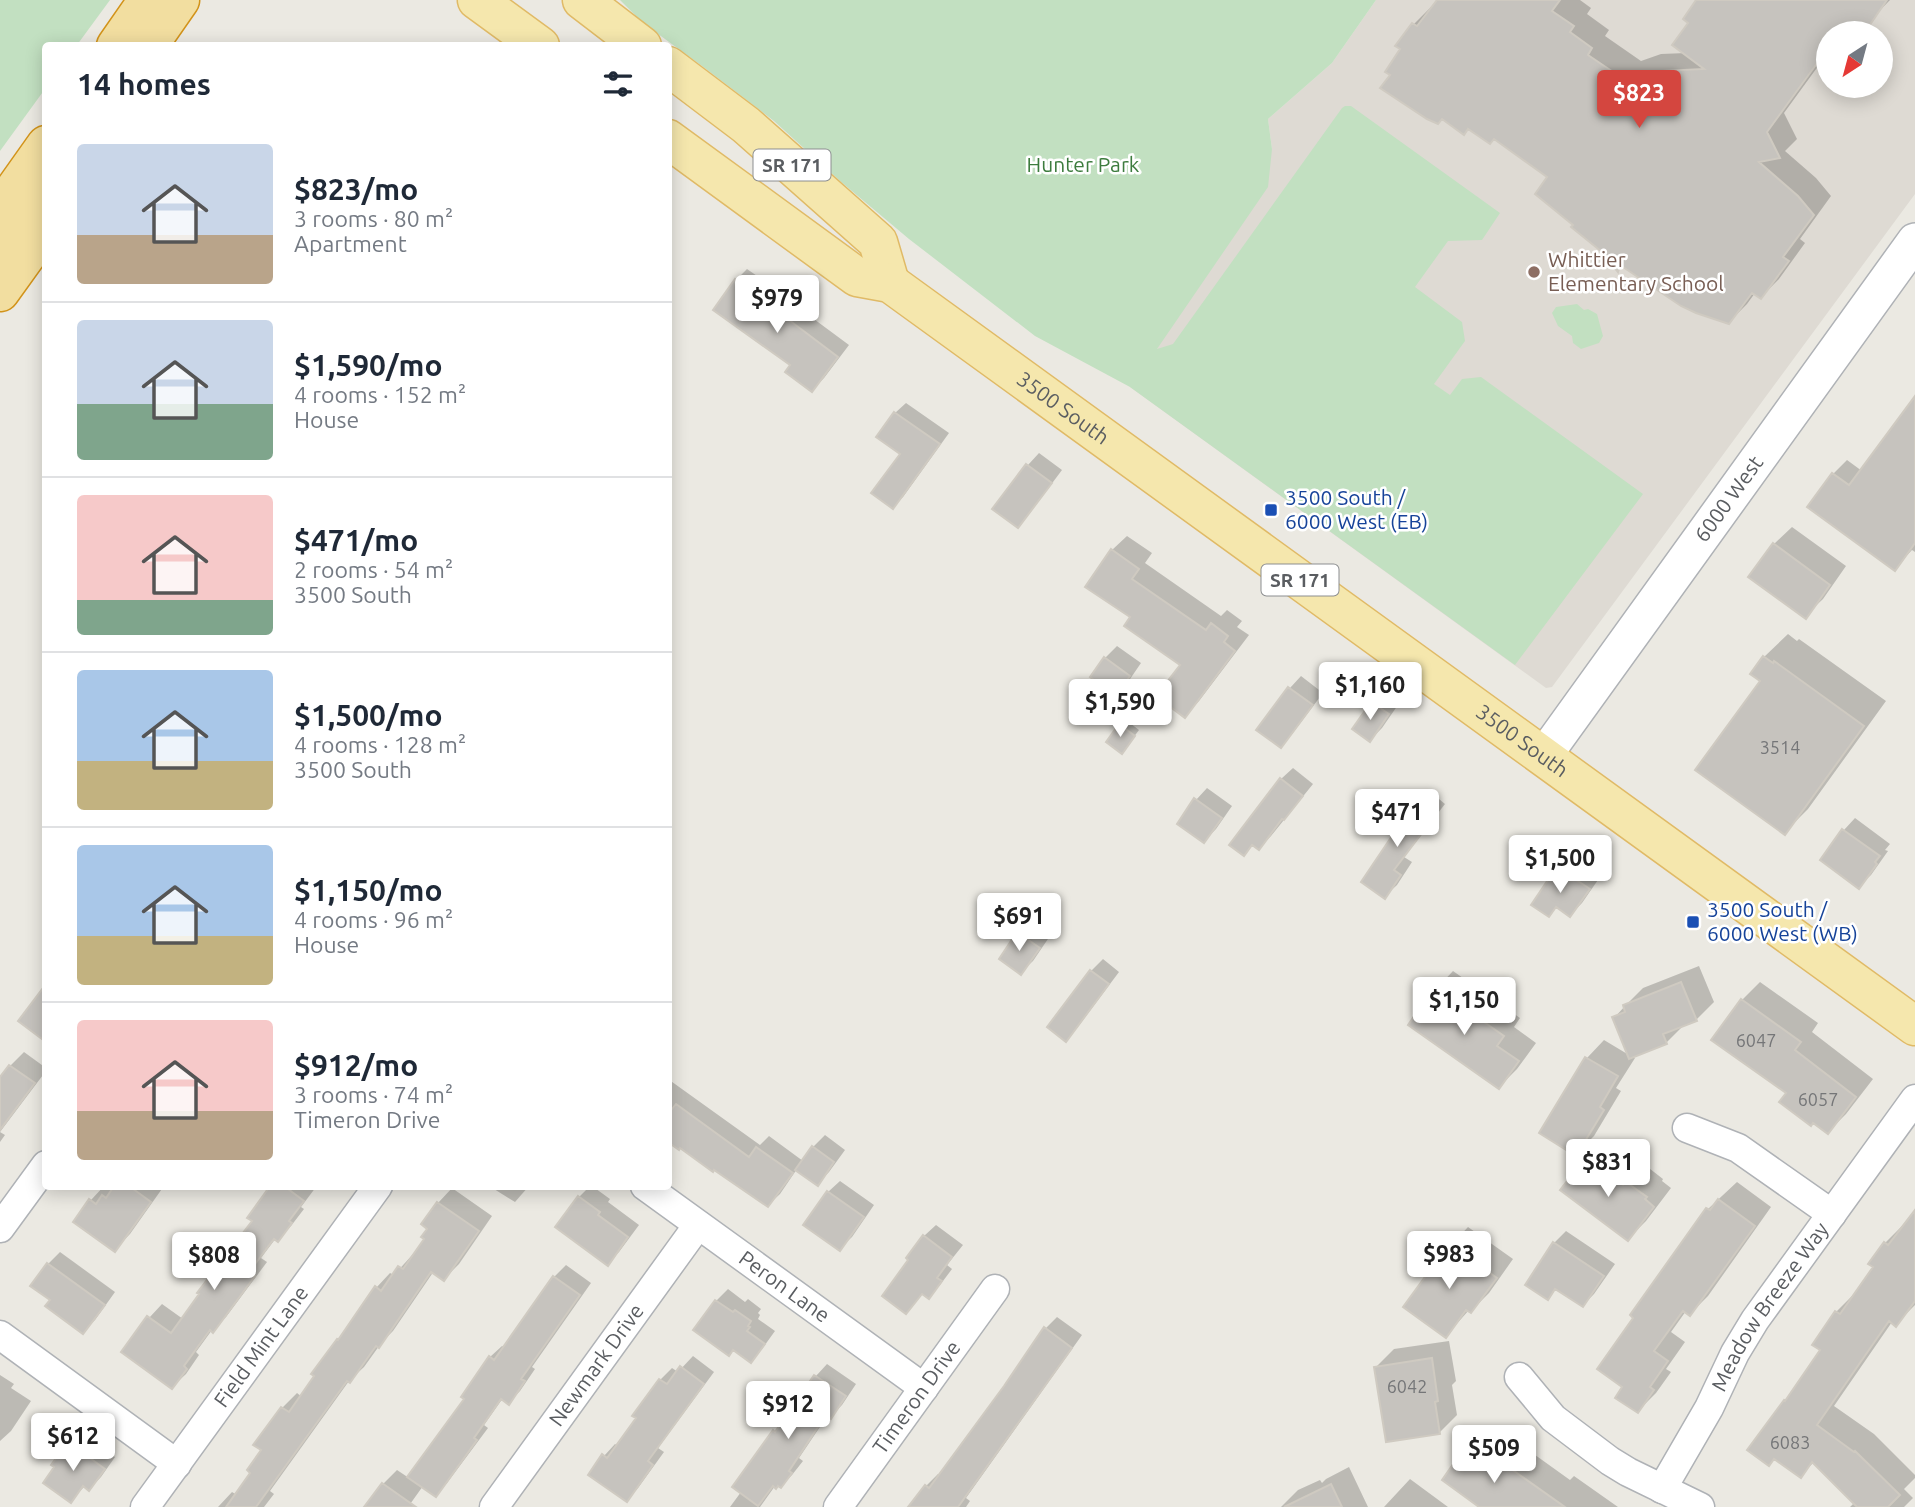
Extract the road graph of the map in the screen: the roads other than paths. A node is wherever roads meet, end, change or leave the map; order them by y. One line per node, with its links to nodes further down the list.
1 (148, 0): 6 (highway)
2 (180, 0): 7 (highway)
3 (206, 0): 8 (highway)
4 (477, 0): 9 (main road)
5 (582, 0): 10 (main road)
6 (119, 42)
7 (151, 42)
8 (177, 42)
9 (535, 42)
10 (637, 42)
11 (672, 69): 19 (main road, SR 171)
12 (672, 142): 19 (main road, 3500 South / SR 171)
13 (42, 151): 15 (highway)
14 (42, 197): 18 (highway)
15 (0, 210)
16 (42, 234): 20 (highway)
17 (1915, 241): 21 (street, 6000 West)
18 (0, 255)
19 (890, 283): 21 (main road, 3500 South / SR 171)
20 (0, 292)
21 (1543, 757): 22 (main road, 3500 South / SR 171)
22 (1915, 1026)
23 (1915, 1099): 28 (street, Meadow Breeze Way)
24 (1687, 1128): 28 (street)
25 (42, 1170): 30 (street)
26 (375, 1190): 35 (street, Field Mint Lane)
27 (650, 1190): 29 (street, Peron Lane)
28 (1832, 1214): 36 (street, Meadow Breeze Way)
29 (698, 1225): 34 (street, Peron Lane); 38 (street, Newmark Drive)
30 (0, 1228)
31 (995, 1289): 34 (street, Timeron Drive)
32 (0, 1335): 35 (street)
33 (1519, 1377): 36 (street)
34 (924, 1388): 39 (street, Timeron Drive)
35 (177, 1464): 37 (street, Field Mint Lane)
36 (1662, 1489): 40 (street)
37 (145, 1507)
38 (494, 1507)
39 (838, 1507)
40 (1700, 1507)

